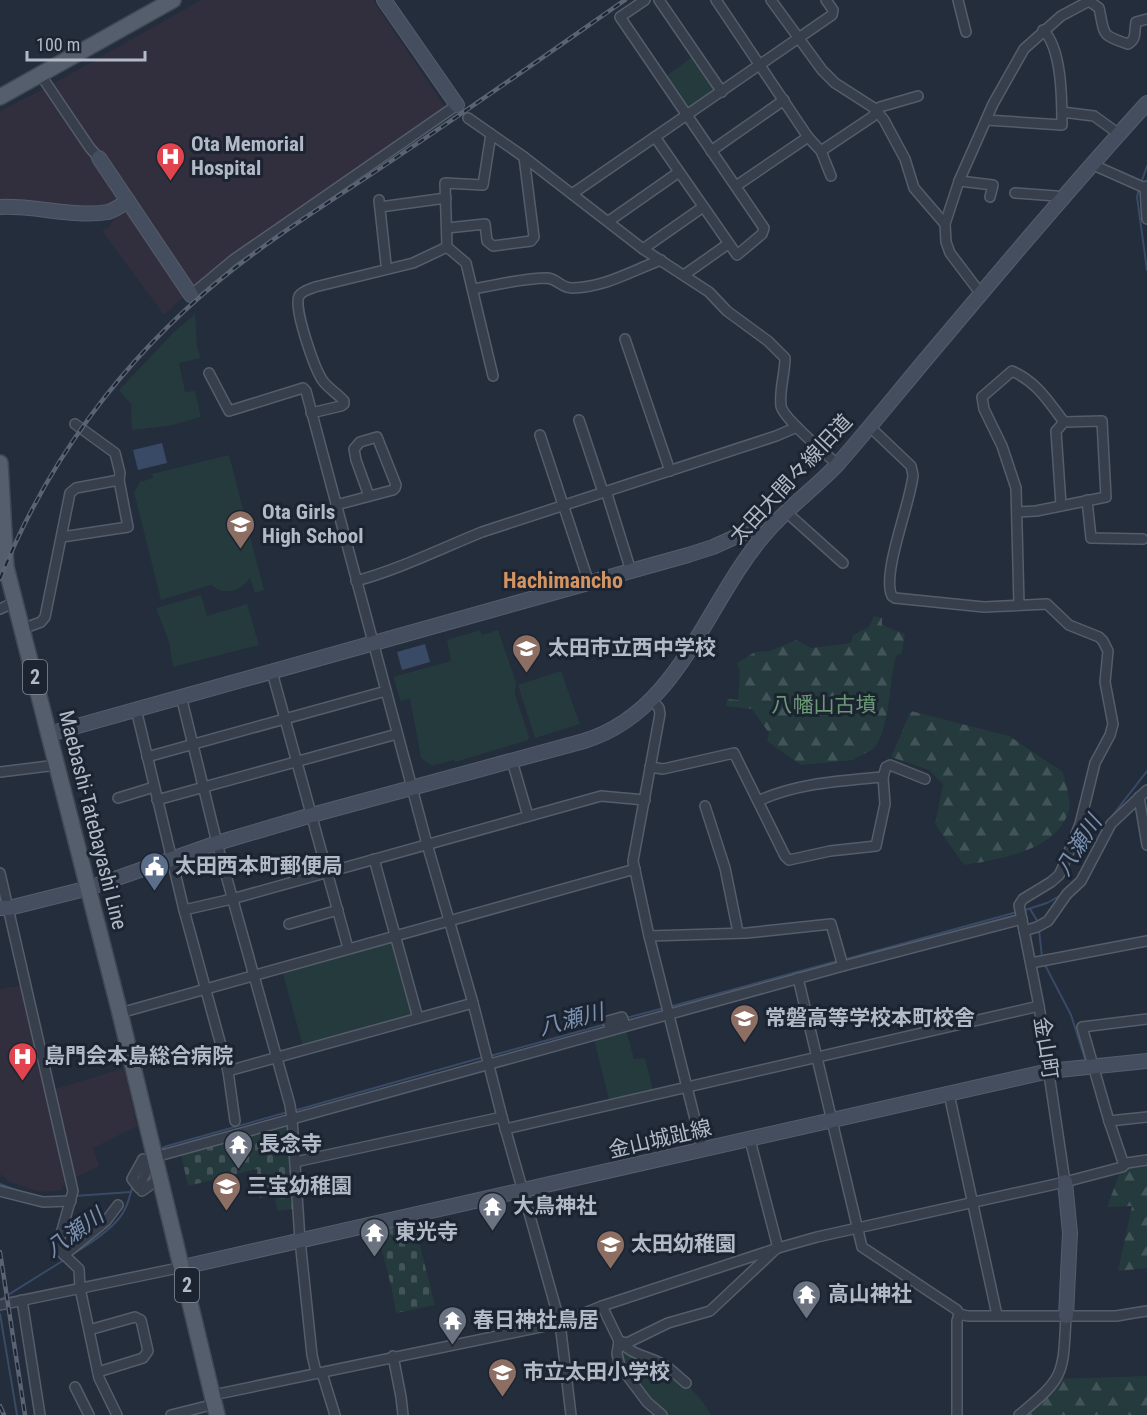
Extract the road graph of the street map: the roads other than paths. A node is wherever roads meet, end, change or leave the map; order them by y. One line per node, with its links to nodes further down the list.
1 (152, 0): 17 (main road)
2 (173, 0): 16 (main road)
3 (384, 0): 23 (street)
4 (645, 0): 26 (street)
5 (659, 0): 18 (street)
6 (716, 0): 15 (street)
7 (771, 0): 14 (street)
8 (826, 0): 14 (street)
9 (958, 0): 13 (street)
10 (1090, 1): 11 (street); 12 (street)
11 (1147, 19)
12 (1043, 30): 25 (street); 28 (street)
13 (966, 32)
14 (799, 39): 15 (street); 24 (street)
15 (760, 65): 18 (street); 21 (street)
16 (40, 74): 19 (main road); 36 (street)
17 (0, 85)
18 (722, 92): 26 (street)
19 (0, 96)
20 (918, 96): 24 (street)
21 (784, 100): 32 (street); 33 (street)
22 (1147, 103): 30 (street, 太田大間々線旧道)
23 (457, 105): 63 (street)
24 (876, 111): 34 (street); 53 (street)
25 (1062, 112): 28 (street); 30 (street)
26 (687, 116): 31 (street); 33 (street)
27 (468, 118): 29 (street)
28 (986, 120): 40 (street)
29 (490, 134): 35 (street); 46 (street)
30 (1119, 134): 37 (street, 太田大間々線旧道)
31 (655, 137): 38 (street); 44 (street)
32 (808, 137): 34 (street); 41 (street)
33 (711, 151): 41 (street)
34 (821, 151): 39 (street)
35 (524, 157): 44 (street); 54 (street)
36 (99, 158): 48 (street)
37 (1091, 164): 42 (street); 47 (street, 太田大間々線旧道)
38 (679, 172): 50 (street); 52 (street)
39 (831, 176)
40 (959, 181): 45 (street); 53 (street)
41 (735, 186): 55 (street)
42 (1142, 186): 51 (street)
43 (1015, 193): 47 (street)
44 (572, 194): 52 (street)
45 (990, 197)
46 (446, 198): 54 (street); 59 (street)
47 (1061, 199): 62 (street, 太田大間々線旧道)
48 (128, 201): 49 (street); 63 (street)
49 (0, 207)
50 (702, 207): 55 (street); 57 (street)
51 (1147, 219)
52 (609, 221): 57 (street)
53 (945, 224): 62 (street)
54 (447, 228): 56 (street)
55 (728, 244): 60 (street)
56 (447, 247): 61 (street); 67 (street)
57 (643, 249): 58 (street)
58 (661, 260): 60 (street); 61 (street)
59 (386, 264)
60 (684, 274): 72 (street)
61 (473, 290): 66 (street)
62 (981, 294): 71 (street, 太田大間々線旧道)
63 (191, 295)
64 (625, 339): 76 (street)
65 (209, 373): 67 (street)
66 (493, 376)
67 (311, 413): 81 (street)
68 (579, 420): 78 (street)
69 (1064, 422): 80 (street); 82 (street); 85 (street)
70 (75, 424): 77 (street)
71 (869, 426): 75 (street, 太田大間々線旧道); 95 (street)
72 (797, 427): 75 (street); 76 (street)
73 (540, 435): 83 (street)
74 (0, 464): 89 (main road, Maebashi-Tatebayashi Line / 2)
75 (837, 464): 84 (street, 太田大間々線旧道)
76 (670, 471): 78 (street)
77 (119, 480): 87 (street); 87 (street)
78 (604, 492): 83 (street); 91 (street)
79 (369, 496): 79 (street); 81 (street)
80 (1087, 500): 82 (street); 88 (street)
81 (336, 505): 92 (street)
82 (1061, 505): 85 (street)
83 (563, 506): 92 (street); 93 (street)
84 (785, 511): 86 (street, 太田大間々線旧道); 90 (street)
85 (1017, 512): 95 (street)
86 (763, 536): 91 (street); 102 (street, 太田大間々線旧道)
87 (62, 537): 97 (street)
88 (1143, 539)
89 (2, 555): 94 (main road, Maebashi-Tatebayashi Line / 2)
90 (843, 562)
91 (631, 571): 93 (street)
92 (356, 581): 98 (street)
93 (589, 583): 98 (street)
94 (15, 602): 96 (street); 97 (main road, Maebashi-Tatebayashi Line / 2)
95 (1019, 605): 142 (street)
96 (0, 609)
97 (22, 629): 105 (main road, Maebashi-Tatebayashi Line / 2)
98 (372, 643): 99 (street); 100 (street)
99 (272, 672): 101 (street); 104 (street)
100 (386, 692): 104 (street); 106 (street)
101 (181, 696): 103 (street); 107 (street)
102 (652, 700): 110 (street, 太田大間々線旧道); 112 (street)
103 (136, 709): 105 (street); 108 (street)
104 (285, 719): 107 (street); 109 (street)
105 (49, 734): 111 (main road, Maebashi-Tatebayashi Line / 2)
106 (397, 734): 109 (street); 118 (street)
107 (193, 744): 108 (street); 117 (street)
108 (147, 757): 116 (street)
109 (297, 761): 117 (street); 127 (street)
110 (513, 761): 118 (street, 太田大間々線旧道); 128 (street)
111 (57, 765): 113 (street); 137 (main road, Maebashi-Tatebayashi Line / 2)
112 (650, 767): 123 (street); 124 (street)
113 (0, 772)
114 (883, 777): 115 (street); 124 (street); 124 (street)
115 (926, 779)
116 (154, 787): 121 (street); 122 (street)
117 (204, 787): 122 (street); 129 (street)
118 (412, 789): 127 (street, 太田大間々線旧道); 130 (street)
119 (1147, 790): 120 (street)
120 (1139, 797): 126 (street); 145 (street)
121 (118, 798)
122 (157, 800): 132 (street)
123 (645, 800): 128 (street); 134 (street)
124 (758, 801)
125 (705, 806): 146 (street)
126 (1144, 811): 131 (street)
127 (312, 815): 129 (street, 太田大間々線旧道); 135 (street)
128 (528, 816): 130 (street)
129 (217, 843): 132 (street, 太田大間々線旧道); 138 (street)
130 (427, 844): 133 (street); 143 (street)
131 (1147, 845)
132 (172, 858): 137 (street, 太田大間々線旧道); 140 (street)
133 (374, 859): 135 (street); 147 (street)
134 (635, 869): 143 (street); 148 (street)
135 (327, 871): 138 (street); 141 (street)
136 (0, 873): 139 (street)
137 (89, 888): 139 (street, 太田大間々線旧道); 158 (main road, Maebashi-Tatebayashi Line / 2)
138 (232, 899): 140 (street); 153 (street)
139 (4, 908): 189 (street)
140 (184, 910): 155 (street)
141 (338, 910): 144 (street); 150 (street)
142 (1021, 914): 145 (street, 金山町); 151 (street)
143 (448, 921): 147 (street); 156 (street)
144 (289, 924)
145 (1024, 931): 152 (street, 金山町)
146 (738, 932): 148 (street); 151 (street)
147 (395, 935): 150 (street); 160 (street)
148 (649, 936): 159 (street)
149 (1147, 941): 152 (street)
150 (348, 948): 153 (street)
151 (842, 961): 154 (street)
152 (1039, 961): 157 (street, 金山町)
153 (255, 974): 155 (street); 162 (street)
154 (798, 978): 159 (street); 163 (street)
155 (204, 989): 158 (street); 167 (street)
156 (473, 1003): 160 (street); 165 (street)
157 (1040, 1006): 163 (street); 168 (street, 金山町)
158 (120, 1013): 180 (main road, Maebashi-Tatebayashi Line / 2)
159 (668, 1014): 165 (street); 169 (street)
160 (418, 1018): 162 (street)
161 (1147, 1019): 166 (street)
162 (277, 1057): 167 (street); 173 (street)
163 (816, 1057): 169 (street); 176 (street)
164 (1147, 1060): 166 (street, 金山城趾線)
165 (488, 1065): 171 (street); 173 (street)
166 (1094, 1066): 168 (street, 金山城趾線); 175 (street)
167 (228, 1071): 174 (street)
168 (1049, 1071): 170 (street, 金山城趾線); 185 (street, 金山町)
169 (687, 1087): 177 (street); 179 (street)
170 (949, 1094): 176 (street, 金山城趾線); 190 (street)
171 (502, 1117): 177 (street); 182 (street)
172 (1147, 1117): 175 (street)
173 (292, 1119): 180 (street); 182 (street)
174 (235, 1121)
175 (1109, 1121): 183 (street)
176 (831, 1122): 178 (street, 金山城趾線); 192 (street)
177 (505, 1128): 188 (street)
178 (750, 1140): 179 (street, 金山城趾線); 194 (street)
179 (703, 1151): 188 (street, 金山城趾線)
180 (152, 1155): 184 (main road, Maebashi-Tatebayashi Line / 2)
181 (1147, 1160): 183 (street)
182 (295, 1162): 193 (street)
183 (1124, 1165): 185 (street)
184 (160, 1178): 187 (street); 196 (main road, Maebashi-Tatebayashi Line / 2)
185 (1065, 1182): 190 (street); 204 (street)
186 (0, 1191): 189 (street)
187 (142, 1191)
188 (523, 1191): 193 (street, 金山城趾線); 205 (street)
189 (72, 1197): 195 (street)
190 (974, 1202): 192 (street); 203 (street)
191 (118, 1205): 195 (street)
192 (857, 1228): 194 (street); 202 (street)
193 (300, 1239): 196 (street, 金山城趾線); 210 (street)
194 (778, 1248): 200 (street); 207 (street)
195 (64, 1254): 197 (street)
196 (183, 1267): 197 (street); 213 (main road, Maebashi-Tatebayashi Line / 2)
197 (80, 1288): 198 (street); 206 (street)
198 (22, 1300): 199 (street); 214 (street)
199 (0, 1305)
200 (602, 1306): 205 (street); 207 (street)
201 (1147, 1311): 204 (street)
202 (960, 1314): 203 (street); 222 (street)
203 (997, 1315): 204 (street)
204 (1066, 1316): 223 (street)
205 (560, 1323): 208 (street); 220 (street)
206 (89, 1330): 209 (street); 209 (street)
207 (619, 1341): 211 (street); 221 (street)
208 (393, 1356): 210 (street); 219 (street)
209 (98, 1372): 216 (street)
210 (319, 1373): 213 (street); 218 (street)
211 (686, 1383)
212 (75, 1387): 215 (street)
213 (215, 1404): 217 (street)
214 (40, 1415)
215 (89, 1415)
216 (117, 1415)
217 (171, 1415)
218 (335, 1415)
219 (403, 1415)
220 (571, 1415)
221 (662, 1415)
222 (957, 1415)
223 (1019, 1415)

